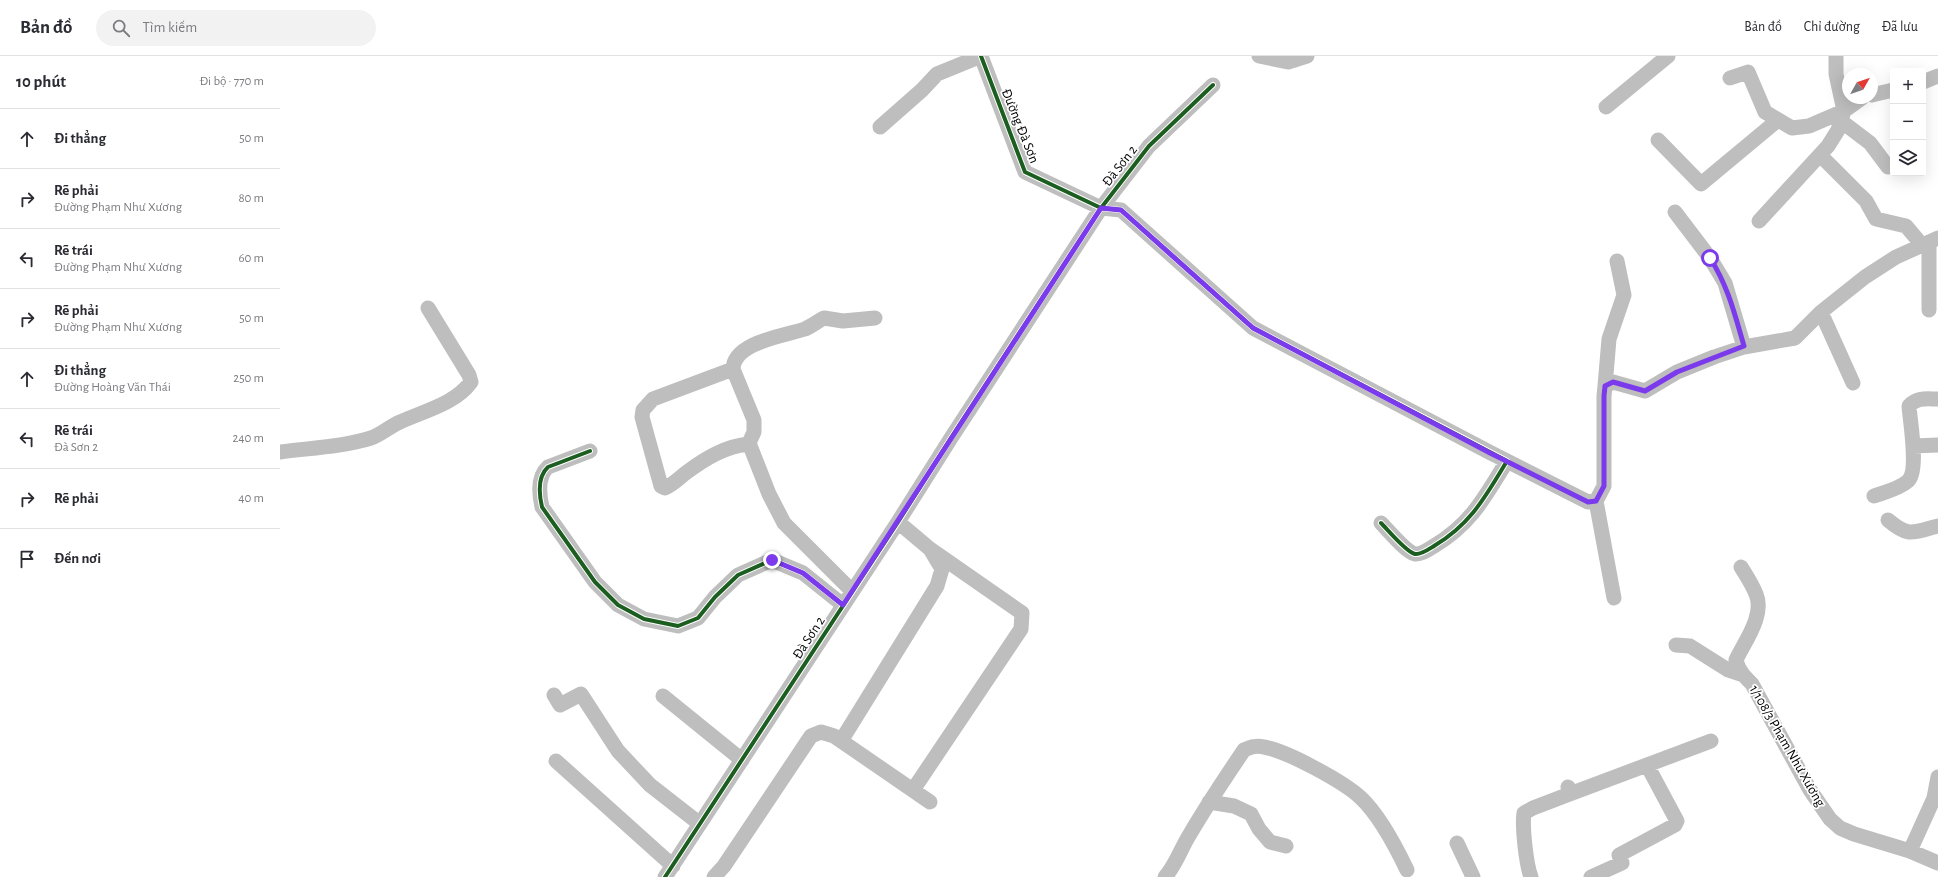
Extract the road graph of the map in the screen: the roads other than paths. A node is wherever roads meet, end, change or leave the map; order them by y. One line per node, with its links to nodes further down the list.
1 (981, 56): 16 (street, Đường Đà Sơn); 20 (street, Đường Đà Sơn)
2 (1259, 56): 3 (street)
3 (1307, 56)
4 (1668, 56): 13 (street)
5 (1836, 56): 14 (street)
6 (1938, 76): 8 (street)
7 (1730, 78): 15 (street)
8 (1926, 81)
9 (1213, 85): 20 (street, Đà Sơn 2)
10 (1890, 91): 11 (street)
11 (1878, 94)
12 (1856, 104): 14 (street)
13 (1606, 107)
14 (1843, 116): 15 (street); 18 (street); 19 (street)
15 (1778, 120): 17 (street)
16 (880, 127)
17 (1658, 140)
18 (1820, 155): 22 (street); 23 (street)
19 (1888, 167)
20 (1101, 208): 39 (street, Đường Đà Sơn); 43 (street, Đà Sơn 2)
21 (1675, 212): 29 (street)
22 (1758, 221)
23 (1930, 241): 26 (street); 27 (street)
24 (1617, 261): 32 (street)
25 (428, 308): 38 (street)
26 (1930, 310)
27 (1821, 312): 29 (street); 31 (street)
28 (875, 318): 30 (street)
29 (1744, 346): 32 (street)
30 (733, 369): 34 (street); 34 (street)
31 (1853, 383)
32 (1605, 386): 41 (street)
33 (1938, 399): 36 (street)
34 (749, 444): 48 (street)
35 (1938, 445): 36 (street)
36 (1913, 446): 40 (street)
37 (590, 451): 50 (street)
38 (280, 452)
39 (1507, 461): 41 (street, Đường Đà Sơn); 44 (street)
40 (1874, 496)
41 (1596, 501): 49 (street)
42 (1888, 520): 45 (street)
43 (898, 522): 46 (street); 48 (street, Đà Sơn 2)
44 (1381, 523)
45 (1938, 526)
46 (930, 548): 55 (street); 61 (street)
47 (1741, 567): 52 (street, 1/108/3 Phạm Như Xương)
48 (852, 591): 50 (street, Đà Sơn 2)
49 (1614, 598)
50 (843, 605): 57 (street, Đà Sơn 2)
51 (1676, 645): 52 (street)
52 (1743, 675): 67 (street, 1/108/3 Phạm Như Xương)
53 (554, 695): 64 (street)
54 (663, 696): 57 (street)
55 (841, 741): 61 (street); 71 (street)
56 (1711, 741): 59 (street)
57 (742, 760): 64 (street, Đà Sơn 2)
58 (556, 761): 70 (street)
59 (1647, 765): 74 (street); 75 (street)
60 (1938, 777): 67 (street)
61 (912, 790): 62 (street)
62 (930, 802)
63 (1209, 802): 66 (street); 69 (street); 72 (street)
64 (700, 824): 70 (street, Đà Sơn 2)
65 (1457, 843): 73 (street)
66 (1286, 846)
67 (1910, 851): 68 (street, 1/108/3 Phạm Như Xương)
68 (1938, 863)
69 (1406, 870)
70 (670, 873)
71 (714, 877)
72 (1165, 877)
73 (1473, 877)
74 (1530, 877)
75 (1591, 877)

